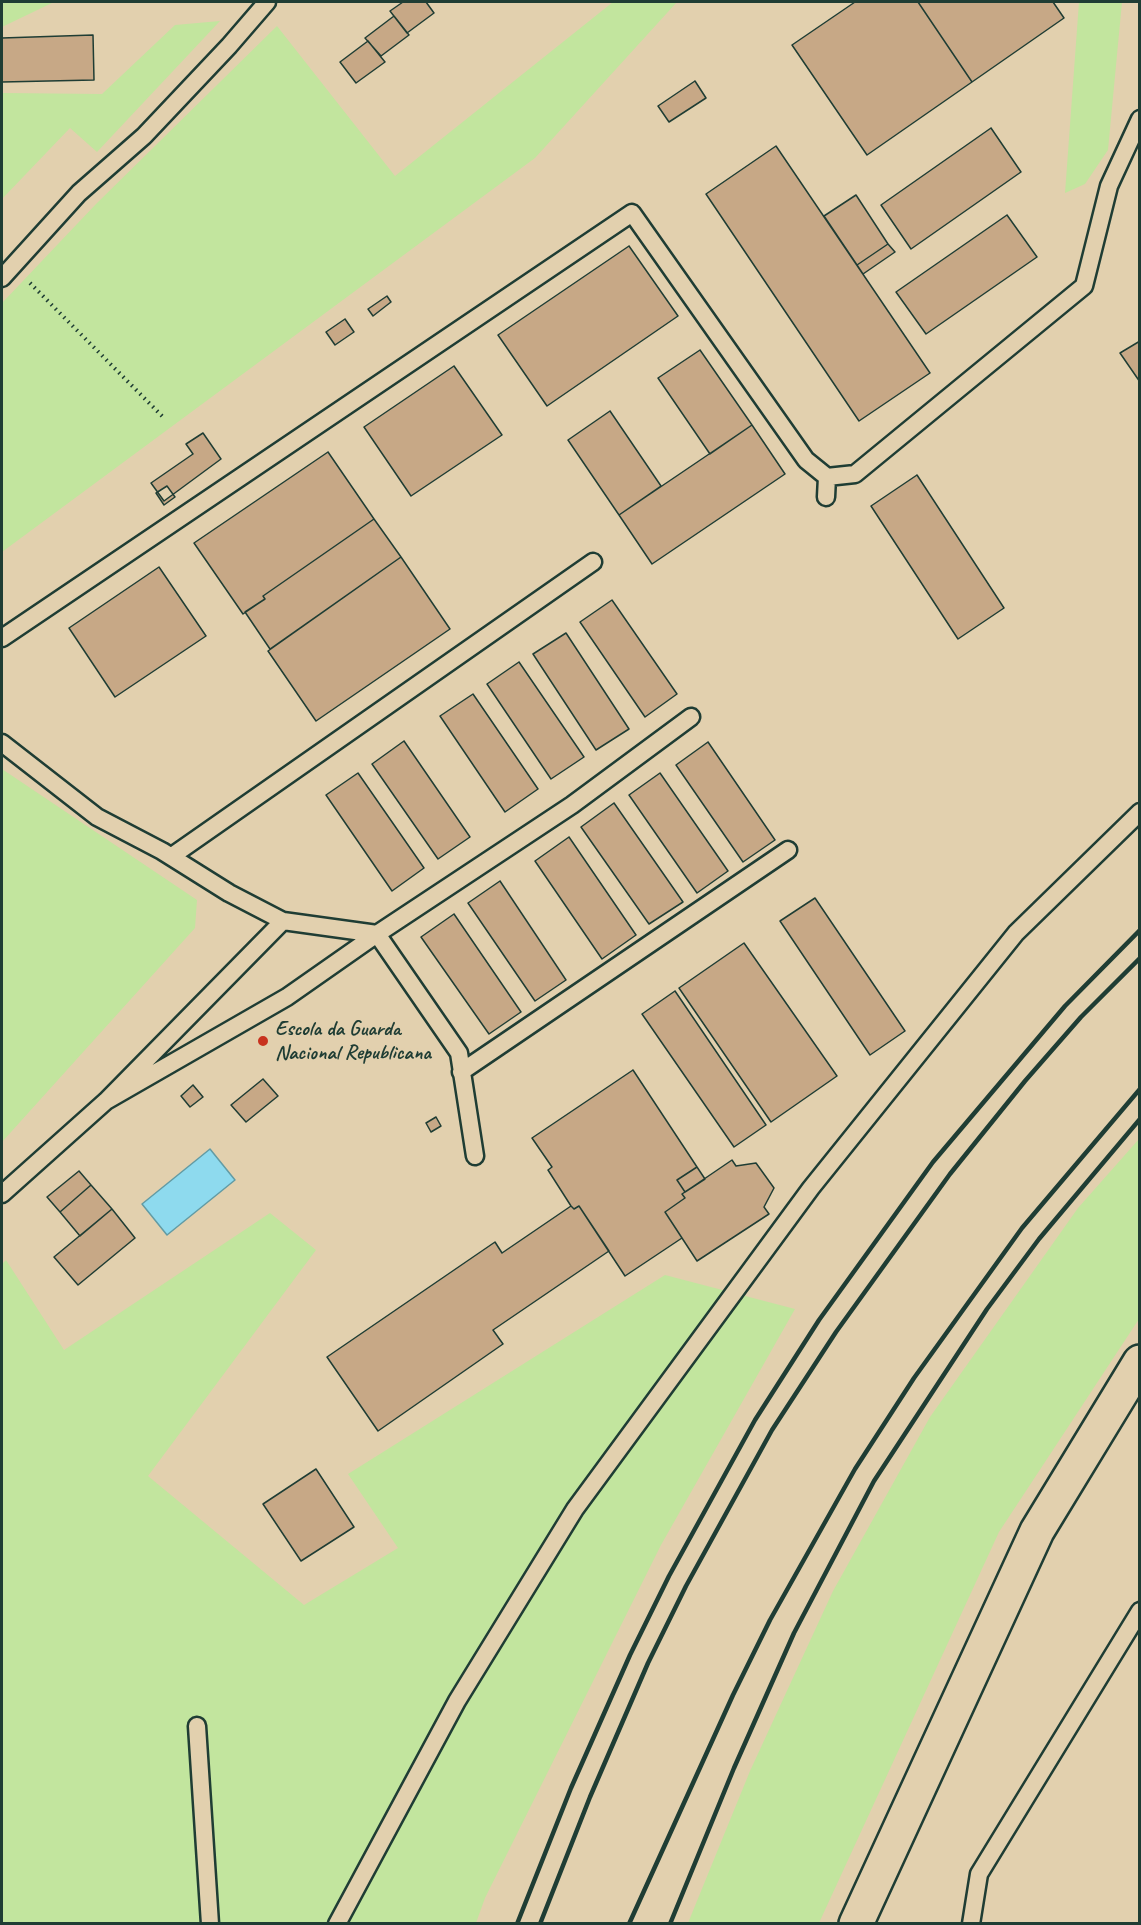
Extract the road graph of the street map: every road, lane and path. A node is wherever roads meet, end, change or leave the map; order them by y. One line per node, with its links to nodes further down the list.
1 (267, 2): 3 (lane)
2 (1140, 119): 6 (lane)
3 (13, 265): 4 (lane); 5 (path)
4 (2, 278)
5 (165, 419)
6 (827, 477): 7 (lane); 9 (lane)
7 (826, 497)
8 (593, 562): 14 (lane)
9 (2, 638)
10 (690, 717): 16 (lane)
11 (2, 743): 14 (lane)
12 (1140, 812): 25 (lane)
13 (788, 850): 17 (lane)
14 (172, 856): 15 (lane)
15 (283, 921): 16 (lane); 18 (lane)
16 (377, 934): 17 (lane); 18 (lane)
17 (461, 1072): 19 (lane)
18 (106, 1101): 20 (lane)
19 (475, 1156)
20 (2, 1194)
21 (1140, 1362): 26 (street)
22 (1140, 1611): 27 (lane)
23 (197, 1726): 24 (lane)
24 (210, 1923)
25 (337, 1923)
26 (856, 1923)
27 (971, 1923)

